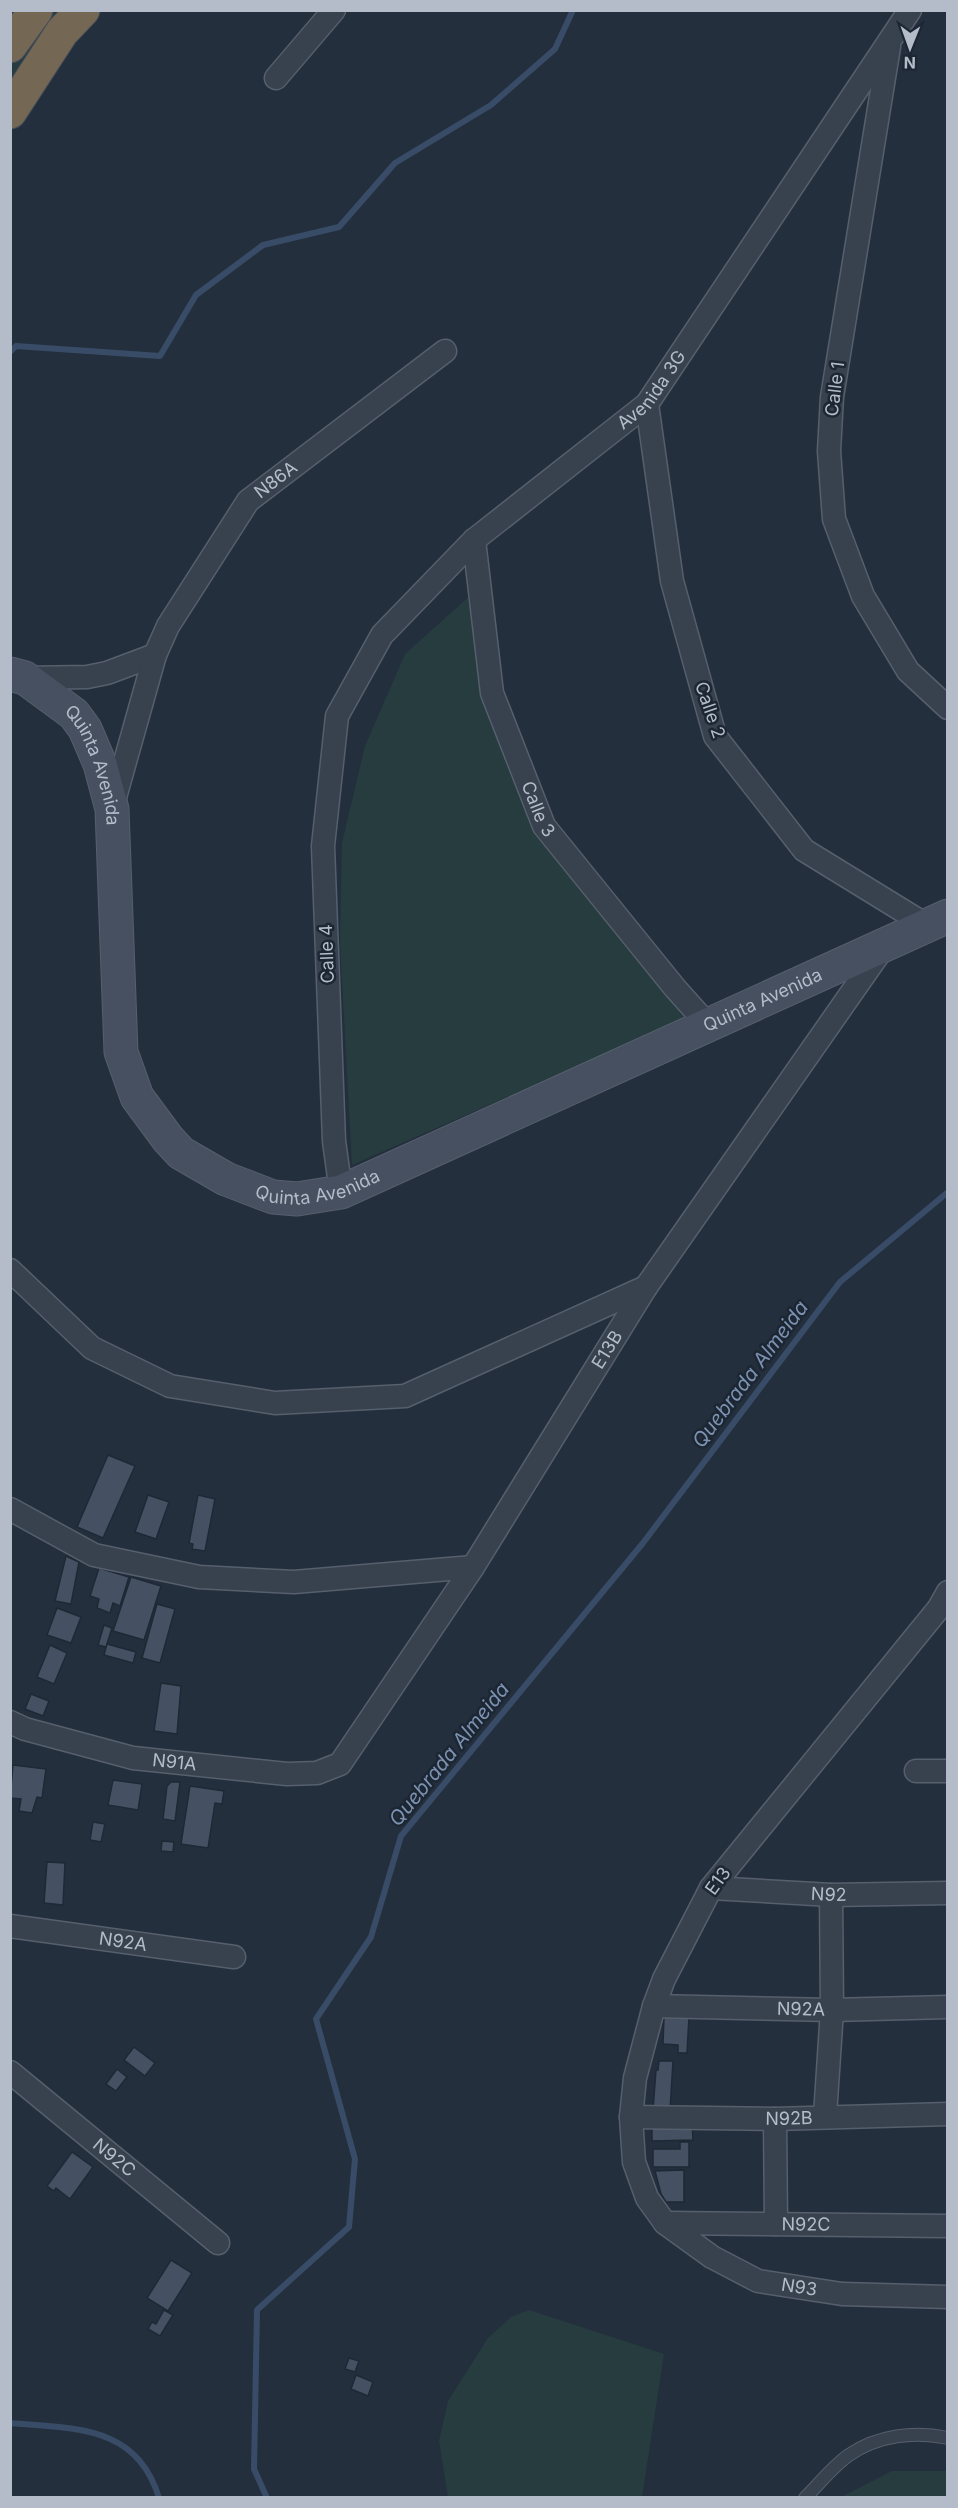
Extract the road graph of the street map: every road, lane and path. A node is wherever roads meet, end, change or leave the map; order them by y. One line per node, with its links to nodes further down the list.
1 (36, 10): 6 (highway)
2 (83, 10): 8 (highway)
3 (334, 10): 7 (street)
4 (910, 10): 5 (street, Avenida 3G)
5 (891, 39): 10 (street, Avenida 3G); 14 (street, Calle 1)
6 (10, 46)
7 (276, 78)
8 (10, 112)
9 (446, 351): 12 (street, N86A)
10 (646, 404): 11 (street, Avenida 3G); 17 (street, Calle 2)
11 (474, 540): 15 (street, Avenida 3G); 19 (street, Calle 3)
12 (156, 655): 13 (street); 16 (street, N86A)
13 (18, 676): 16 (street, Quinta Avenida)
14 (948, 708)
15 (337, 716): 20 (street, Calle 4)
16 (112, 809): 20 (street, Quinta Avenida)
17 (937, 920): 18 (street, Quinta Avenida)
18 (886, 944): 19 (street, Quinta Avenida); 22 (street, E13B)
19 (709, 1026): 20 (street, Quinta Avenida)
20 (341, 1192)
21 (10, 1270): 22 (street)
22 (646, 1287): 24 (street, E13B)
23 (10, 1509): 24 (street)
24 (473, 1567): 27 (street, E13B)
25 (948, 1592): 30 (street, E13)
26 (10, 1722): 27 (street, N91A)
27 (340, 1764)
28 (916, 1771): 29 (street)
29 (948, 1771)
30 (711, 1888): 32 (street, N92); 35 (street, E13)
31 (948, 1893): 32 (street, N92)
32 (831, 1895): 37 (street)
33 (10, 1926): 34 (street, N92A)
34 (234, 1957)
35 (654, 2006): 37 (street, N92A); 41 (street, E13)
36 (948, 2007): 37 (street, N92A)
37 (832, 2010): 40 (street)
38 (10, 2072): 46 (street, N92C)
39 (948, 2114): 40 (street, N92B)
40 (825, 2116): 42 (street, N92B)
41 (631, 2117): 42 (street, N92B); 43 (street, E13)
42 (775, 2119): 44 (street)
43 (665, 2223): 44 (street, N92C); 47 (street, N93)
44 (776, 2224): 45 (street, N92C)
45 (948, 2226)
46 (218, 2243)
47 (948, 2297)
48 (948, 2438): 49 (lane)
49 (805, 2498)

